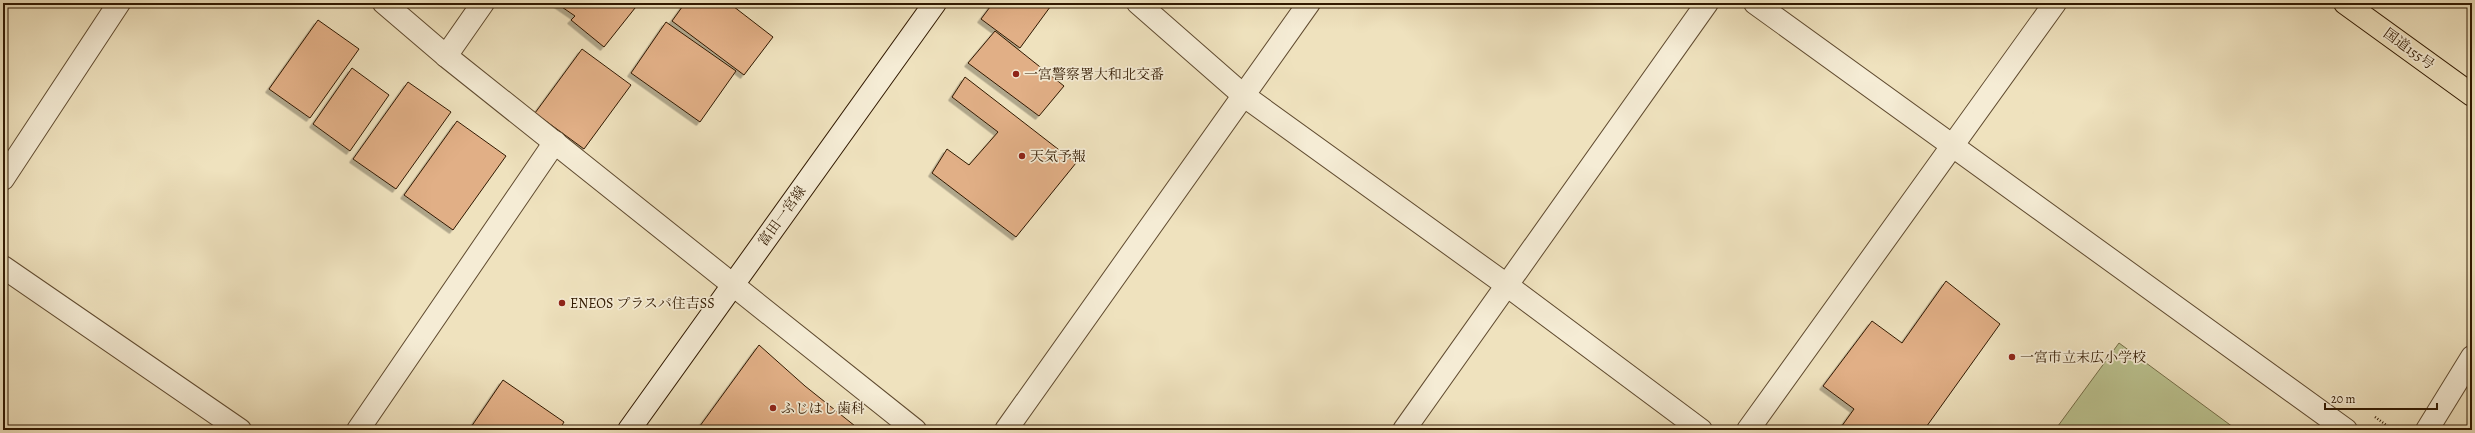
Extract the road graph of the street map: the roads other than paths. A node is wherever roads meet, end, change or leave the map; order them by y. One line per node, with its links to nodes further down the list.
1 (119, 3): 16 (street)
2 (384, 3): 11 (street)
3 (482, 3): 11 (street)
4 (935, 3): 18 (street, 富田一宮線)
5 (1138, 3): 12 (street)
6 (1309, 3): 12 (street)
7 (1707, 3): 19 (street)
8 (1755, 3): 15 (street)
9 (2055, 3): 15 (street)
10 (2345, 3): 13 (highway, 国道155号)
11 (446, 56): 14 (street)
12 (1243, 95): 19 (street); 25 (street)
13 (2472, 95)
14 (555, 142): 18 (street); 22 (street)
15 (1954, 147): 28 (street); 29 (street)
16 (3, 179)
17 (3, 267): 21 (street)
18 (732, 285): 23 (street, 富田一宮線); 24 (street)
19 (1508, 286): 26 (street); 27 (street)
20 (2472, 357): 30 (street)
21 (240, 430)
22 (358, 430)
23 (629, 430)
24 (915, 430)
25 (1006, 430)
26 (1404, 430)
27 (1701, 430)
28 (1748, 430)
29 (2346, 430)
30 (2427, 430)

